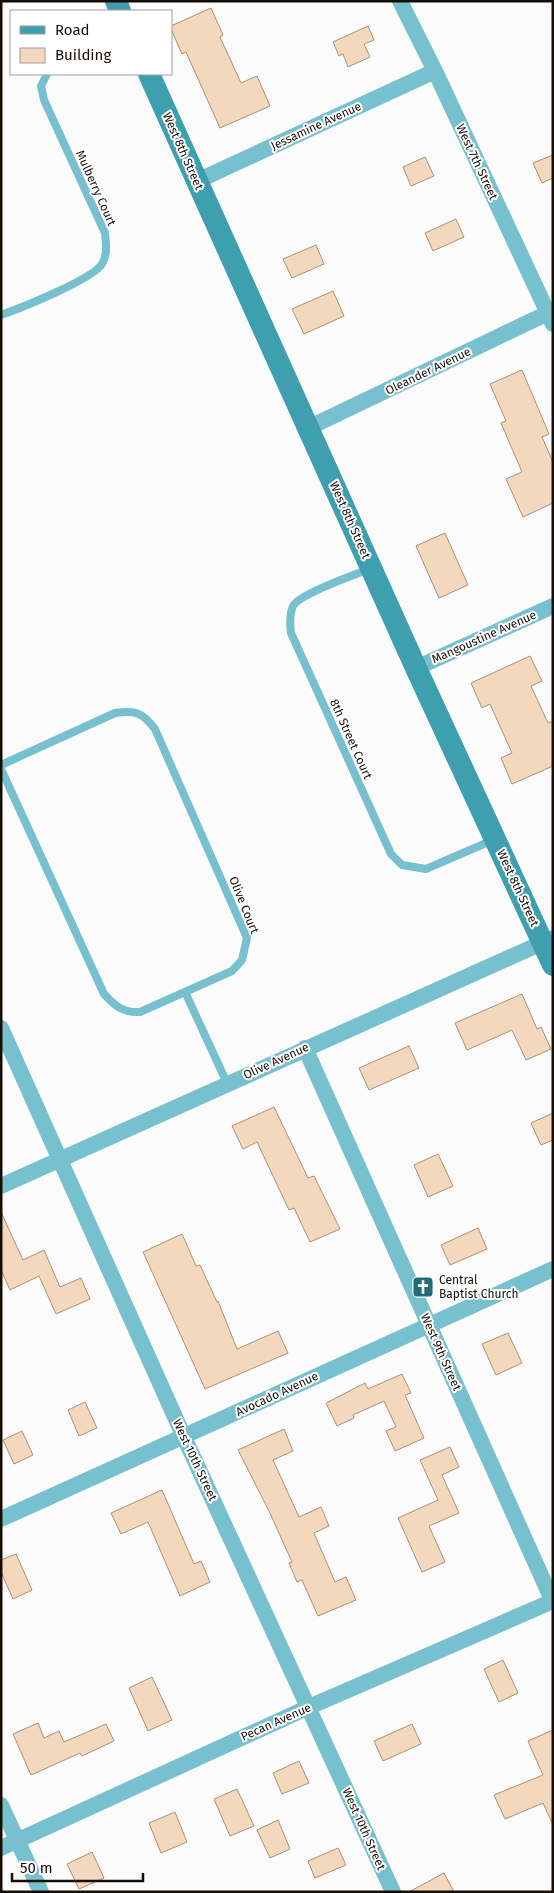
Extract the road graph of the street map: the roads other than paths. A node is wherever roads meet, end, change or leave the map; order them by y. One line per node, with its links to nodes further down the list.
1 (400, 1): 2 (street, West 7th Street)
2 (435, 71): 5 (street, Jessamine Avenue); 7 (street, West 7th Street)
3 (46, 75): 6 (lane, Mulberry Court)
4 (148, 75): 5 (street, West 8th Street)
5 (197, 181): 8 (street, West 8th Street)
6 (1, 315)
7 (550, 318): 8 (street, Oleander Avenue)
8 (308, 428): 9 (street, West 8th Street)
9 (371, 568): 11 (street, West 8th Street); 14 (lane, 8th Street Court)
10 (553, 606): 11 (street, Mangoustine Avenue)
11 (416, 668): 14 (street, West 8th Street)
12 (1, 765): 17 (lane, Olive Court)
13 (1, 770): 17 (lane, Olive Court)
14 (495, 839): 15 (street, West 8th Street)
15 (548, 940): 16 (street, West 8th Street); 19 (street, Olive Avenue)
16 (553, 965)
17 (185, 992): 20 (lane)
18 (1, 1028): 21 (street, West 10th Street)
19 (305, 1048): 20 (street, Olive Avenue); 24 (street, West 9th Street)
20 (227, 1083): 21 (street, Olive Avenue)
21 (61, 1159): 22 (street, Olive Avenue); 25 (street, West 10th Street)
22 (1, 1186)
23 (553, 1269): 24 (street, Avocado Avenue)
24 (429, 1324): 25 (street, Avocado Avenue); 27 (street, West 9th Street)
25 (184, 1437): 26 (street, Avocado Avenue); 28 (street, West 10th Street)
26 (1, 1519)
27 (553, 1601): 28 (street, Pecan Avenue)
28 (309, 1708): 30 (street, Pecan Avenue); 33 (street, West 10th Street)
29 (1, 1806): 30 (street)
30 (17, 1841): 31 (street, Pecan Avenue); 32 (street)
31 (1, 1848)
32 (41, 1892)
33 (393, 1892)

